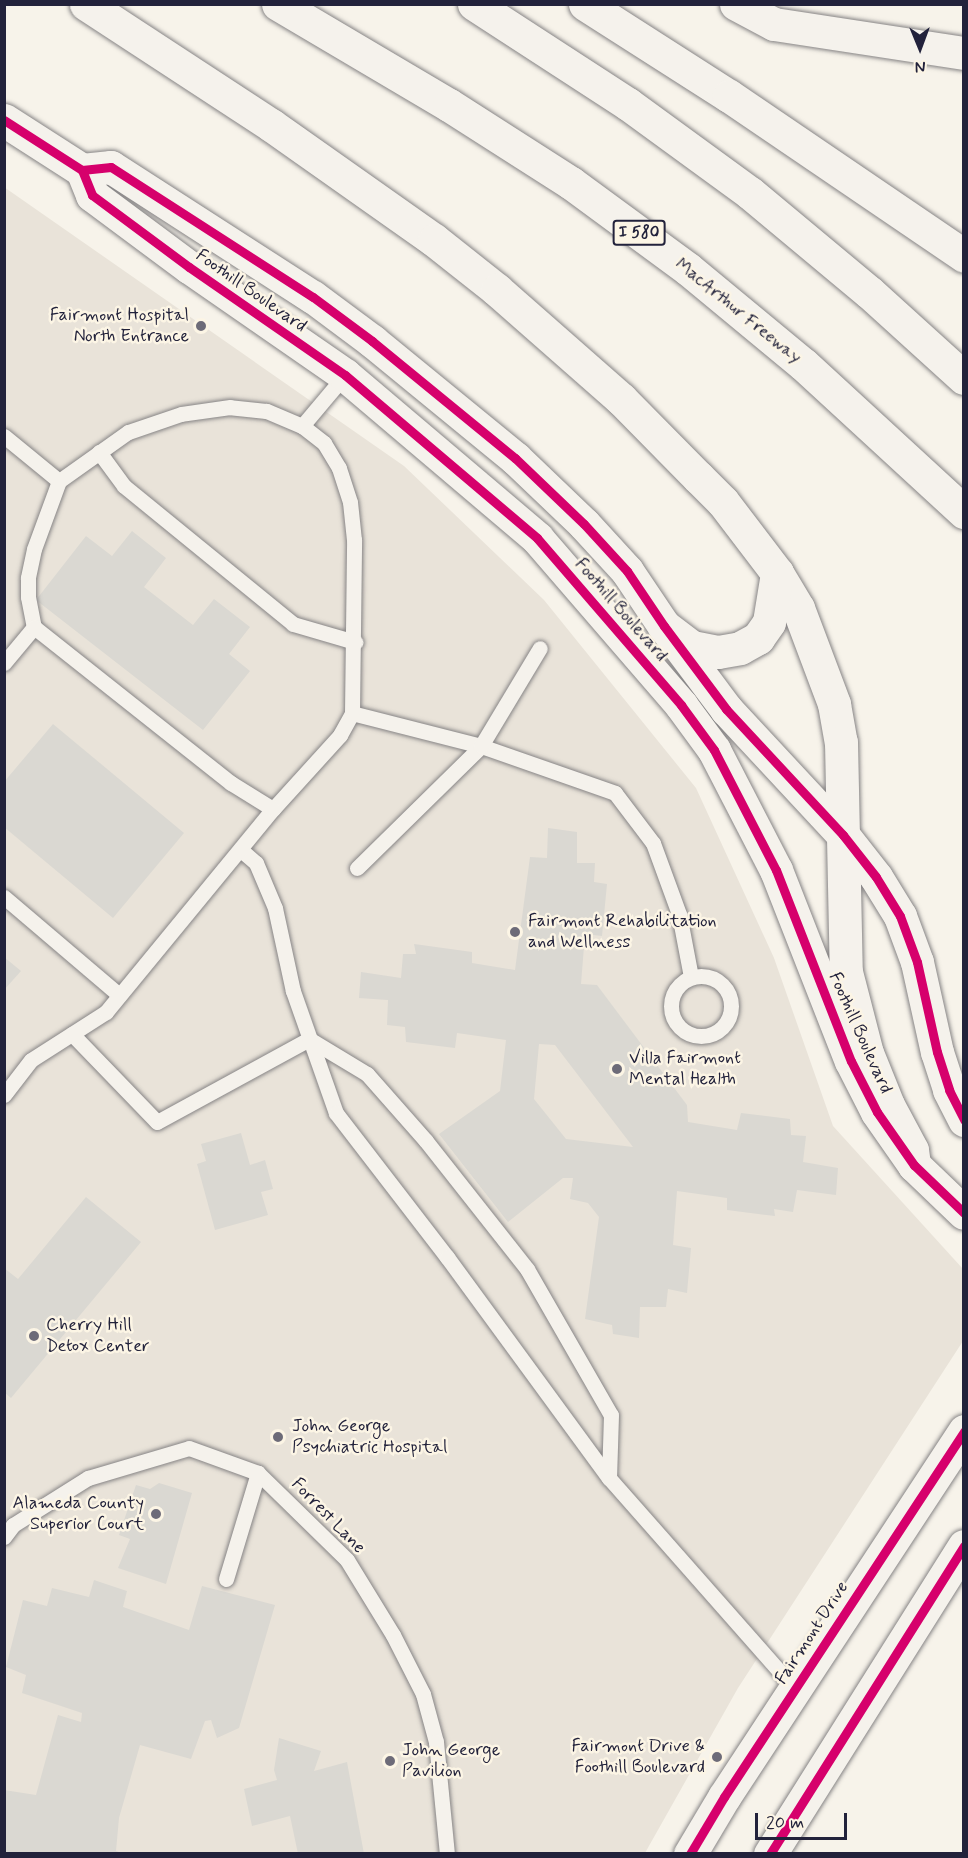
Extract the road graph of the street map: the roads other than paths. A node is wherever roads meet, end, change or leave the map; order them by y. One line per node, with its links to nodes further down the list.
1 (86, 4): 18 (main road)
2 (278, 4): 17 (main road, MacArthur Freeway / I 580)
3 (474, 4): 12 (main road)
4 (585, 4): 9 (main road)
5 (736, 4): 6 (main road)
6 (963, 53)
7 (4, 120): 8 (main road)
8 (82, 170): 10 (main road, Foothill Boulevard); 11 (main road, Foothill Boulevard)
9 (963, 256)
10 (372, 340): 11 (main road); 19 (main road, Foothill Boulevard)
11 (345, 375): 13 (lane); 37 (main road, Foothill Boulevard)
12 (963, 378)
13 (302, 426): 15 (lane); 21 (lane)
14 (4, 436): 16 (lane)
15 (99, 452): 16 (lane); 21 (lane)
16 (59, 481): 20 (lane)
17 (963, 512)
18 (777, 573): 19 (main road); 27 (main road)
19 (664, 626): 27 (main road, Foothill Boulevard)
20 (34, 627): 23 (lane); 26 (lane)
21 (355, 642): 24 (lane)
22 (540, 648): 25 (lane)
23 (4, 663)
24 (352, 713): 25 (lane); 26 (lane)
25 (481, 746): 29 (lane); 31 (lane)
26 (273, 809): 28 (lane)
27 (843, 835): 36 (main road, Foothill Boulevard); 37 (main road)
28 (241, 850): 32 (lane); 34 (lane)
29 (357, 868)
30 (4, 897): 32 (lane)
31 (691, 977): 31 (lane)
32 (119, 995): 33 (lane)
33 (72, 1034): 34 (lane); 35 (lane)
34 (309, 1039): 41 (lane); 41 (lane)
35 (4, 1095)
36 (963, 1120)
37 (914, 1165): 38 (main road, Foothill Boulevard)
38 (963, 1213)
39 (963, 1431): 45 (main road, Fairmont Drive)
40 (258, 1473): 42 (lane, Forrest Lane); 44 (lane); 46 (lane, Forrest Lane)
41 (609, 1478): 45 (lane)
42 (4, 1537)
43 (963, 1546): 48 (main road)
44 (225, 1580)
45 (795, 1689): 47 (main road, Fairmont Drive)
46 (447, 1854)
47 (690, 1854)
48 (770, 1854)

